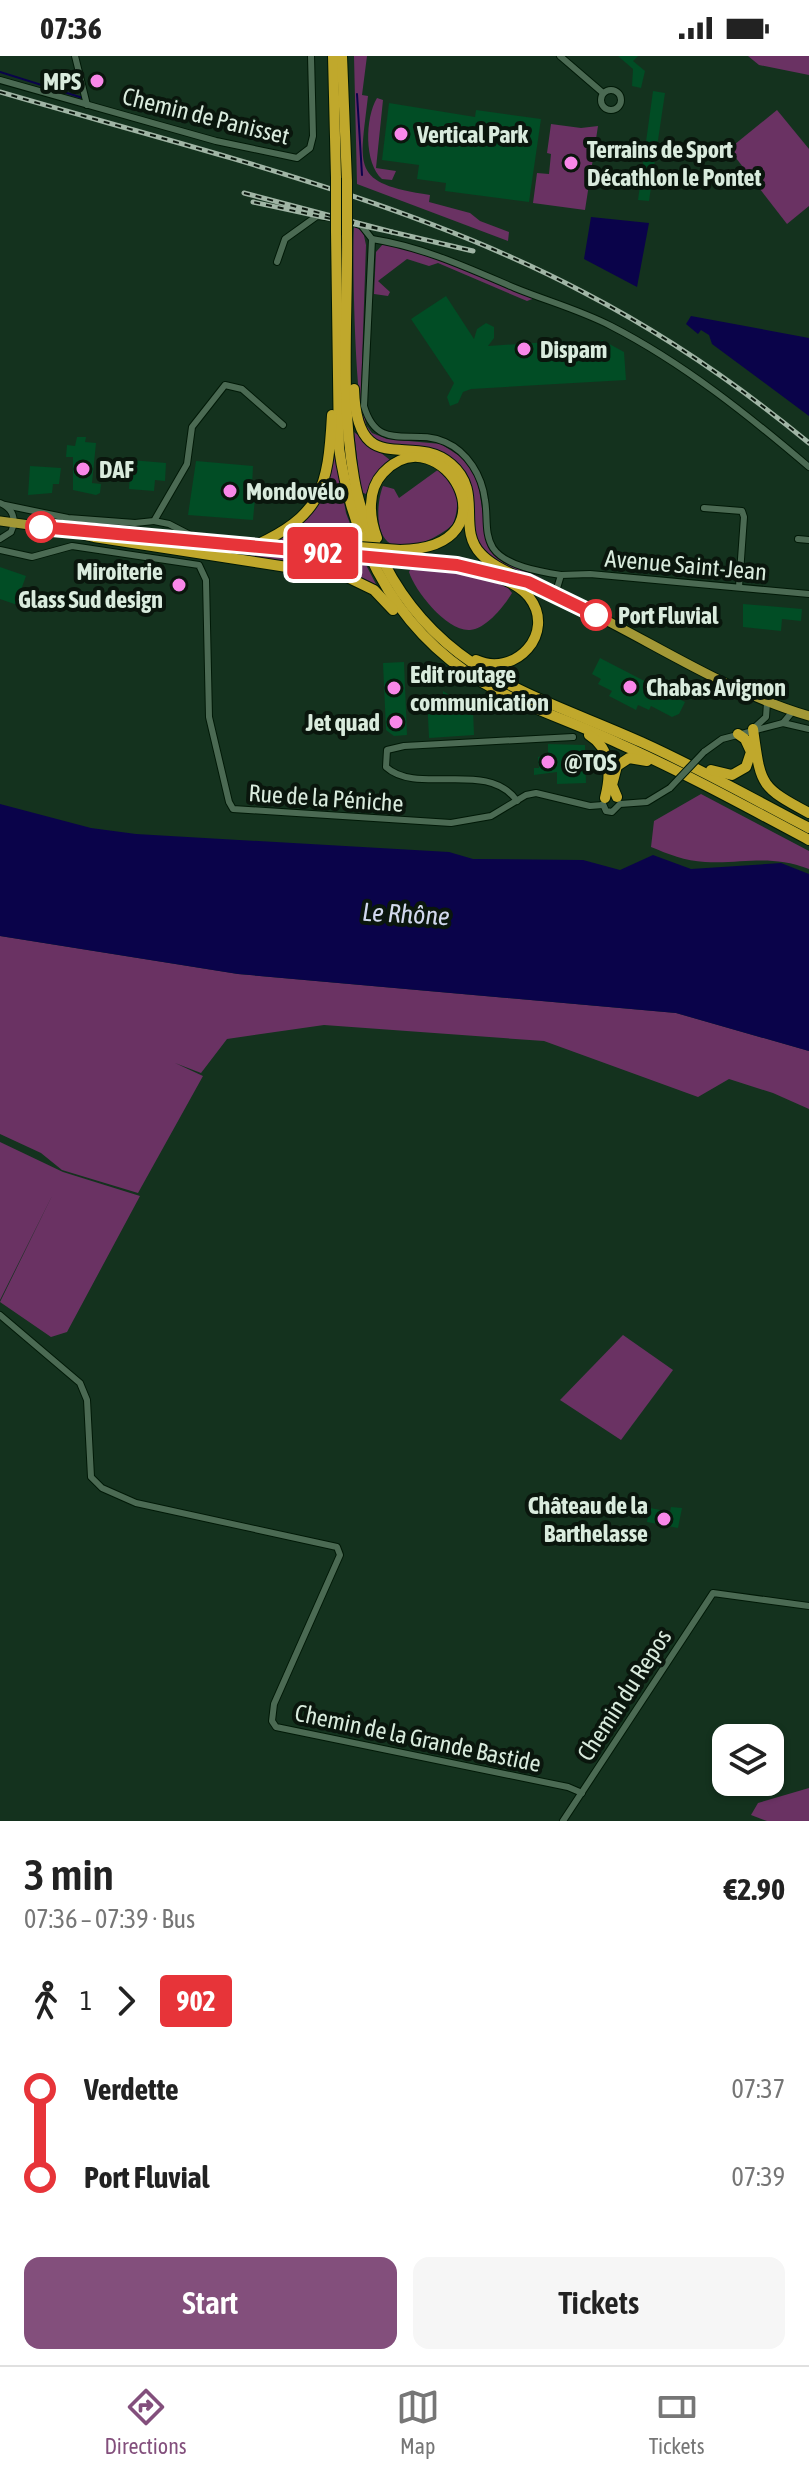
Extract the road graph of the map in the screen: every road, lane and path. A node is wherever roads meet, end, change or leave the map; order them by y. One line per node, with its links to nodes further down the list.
1 (75, 56): 8 (street)
2 (311, 56): 8 (street, Chemin de Panisset)
3 (327, 56): 9 (highway)
4 (560, 56): 7 (street)
5 (340, 58): 9 (highway); 10 (highway)
6 (0, 80): 8 (street, Chemin de Panisset)
7 (603, 93)
8 (87, 105)
9 (336, 133): 10 (highway)
10 (342, 180): 11 (highway, bridge)
11 (341, 233): 14 (highway); 15 (highway)
12 (372, 239): 13 (street); 17 (street); 34 (street, Avenue Saint-Jean)
13 (277, 262)
14 (348, 328): 35 (highway); 36 (highway)
15 (337, 353): 28 (highway); 40 (highway)
16 (283, 425): 21 (street)
17 (809, 467)
18 (2, 504): 20 (street); 23 (street)
19 (704, 508): 37 (street)
20 (31, 513): 21 (street); 23 (street)
21 (154, 521): 27 (street)
22 (0, 524): 23 (main road)
23 (10, 529): 24 (main road); 31 (street)
24 (59, 529): 27 (main road); 40 (highway)
25 (798, 539): 26 (street)
26 (809, 540)
27 (203, 542): 28 (main road)
28 (252, 547): 30 (main road)
29 (0, 550): 31 (street)
30 (292, 550): 32 (highway, bridge)
31 (12, 554): 52 (street, Rue de la Péniche)
32 (402, 555): 33 (main road); 36 (highway)
33 (485, 570): 35 (main road); 36 (highway)
34 (561, 575): 37 (street, Avenue Saint-Jean); 39 (street)
35 (528, 582): 39 (main road)
36 (397, 587): 51 (highway)
37 (739, 587): 38 (street, Avenue Saint-Jean)
38 (809, 594)
39 (555, 595): 41 (main road)
40 (453, 663): 42 (highway)
41 (767, 703): 43 (main road); 45 (street)
42 (523, 704): 53 (highway); 54 (highway)
43 (793, 711): 44 (main road); 46 (street)
44 (809, 716)
45 (766, 717): 46 (street); 47 (street)
46 (779, 724): 47 (street); 48 (street)
47 (753, 729): 49 (street); 55 (highway)
48 (809, 729)
49 (738, 734): 51 (highway); 53 (street, bridge)
50 (573, 737): 52 (street)
51 (684, 761): 56 (highway)
52 (517, 801): 53 (street)
53 (611, 801): 54 (highway)
54 (743, 804): 57 (highway)
55 (809, 813)
56 (809, 828)
57 (809, 840)
58 (0, 1315): 60 (street, Chemin de la Grande Bastide)
59 (809, 1606): 60 (street, Chemin du Repos)
60 (582, 1793): 61 (street, Chemin du Repos)
61 (563, 1821)

